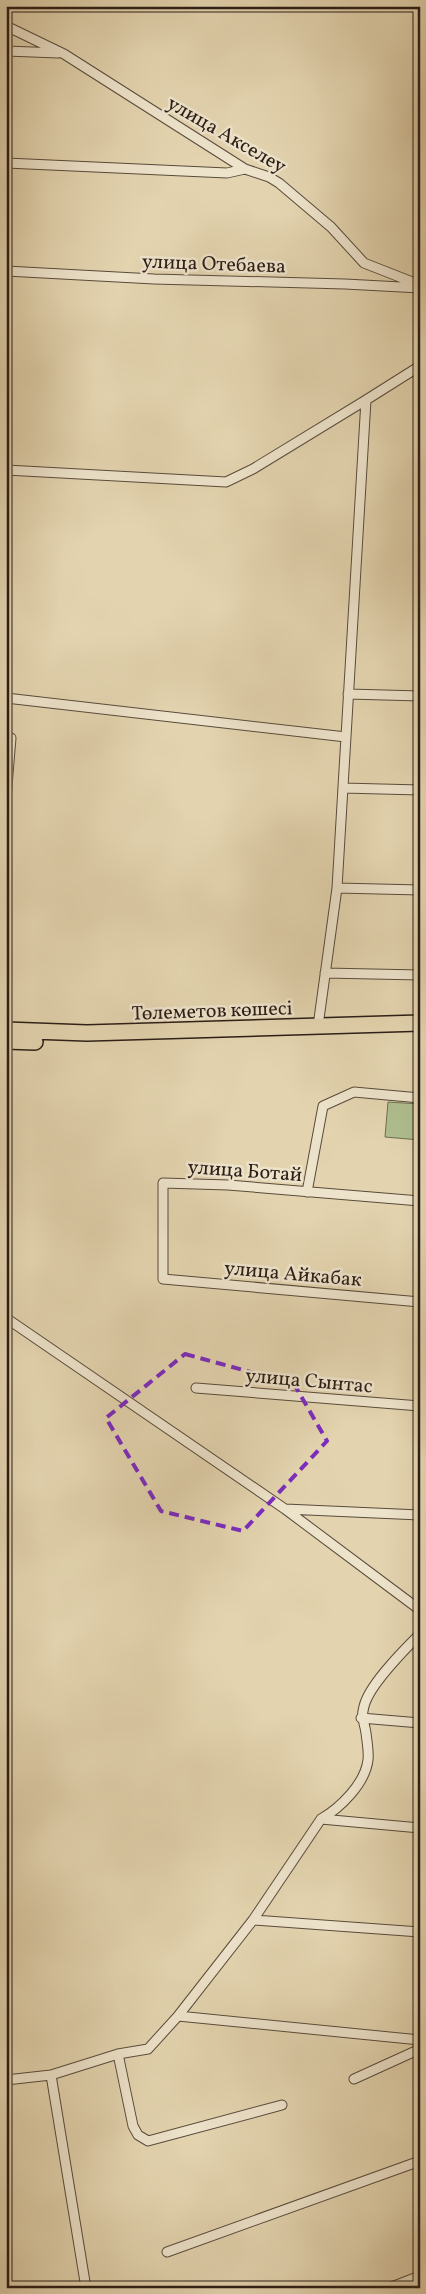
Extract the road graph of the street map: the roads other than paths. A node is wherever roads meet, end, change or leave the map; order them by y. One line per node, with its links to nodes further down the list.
1 (6, 26): 3 (street, улица Акселеу)
2 (6, 51): 3 (street)
3 (64, 54): 5 (street, улица Акселеу)
4 (6, 163): 5 (street)
5 (245, 169): 7 (street, улица Акселеу)
6 (6, 271): 7 (street, улица Отебаева)
7 (420, 287)
8 (420, 366): 9 (street)
9 (366, 400): 10 (street); 11 (street)
10 (6, 470)
11 (348, 694): 12 (street); 14 (street)
12 (420, 696)
13 (6, 698): 14 (street)
14 (346, 737): 16 (street)
15 (11, 738): 18 (street)
16 (343, 788): 17 (street); 19 (street)
17 (420, 790)
18 (6, 798)
19 (337, 888): 20 (street); 21 (street)
20 (420, 890)
21 (325, 974): 22 (street); 24 (street)
22 (420, 975)
23 (420, 1023): 24 (main road, Төлеметов көшесі)
24 (318, 1026): 25 (main road, Төлеметов көшесі)
25 (6, 1030)
26 (420, 1033): 27 (main road, Төлеметов көшесі)
27 (6, 1041)
28 (420, 1098): 29 (street)
29 (308, 1192): 30 (street, улица Ботай); 31 (street, улица Ботай)
30 (420, 1201)
31 (163, 1279): 32 (street, улица Айкабак)
32 (420, 1302)
33 (6, 1318): 36 (street)
34 (196, 1388): 35 (street, улица Сынтас)
35 (420, 1406)
36 (285, 1509): 37 (street); 38 (street)
37 (420, 1515)
38 (420, 1610)
39 (420, 1634): 40 (street)
40 (361, 1718): 41 (street); 42 (street)
41 (420, 1723)
42 (321, 1819): 43 (street); 44 (street)
43 (420, 1828)
44 (253, 1920): 45 (street); 46 (street)
45 (420, 1932)
46 (178, 2016): 47 (street); 49 (street)
47 (420, 2040)
48 (420, 2049): 51 (street)
49 (118, 2054): 50 (street); 53 (street)
50 (51, 2075): 52 (street); 57 (street)
51 (354, 2079)
52 (6, 2080)
53 (282, 2105)
54 (420, 2161): 55 (street)
55 (167, 2252)
56 (420, 2276): 58 (street)
57 (86, 2288)
58 (389, 2288)

